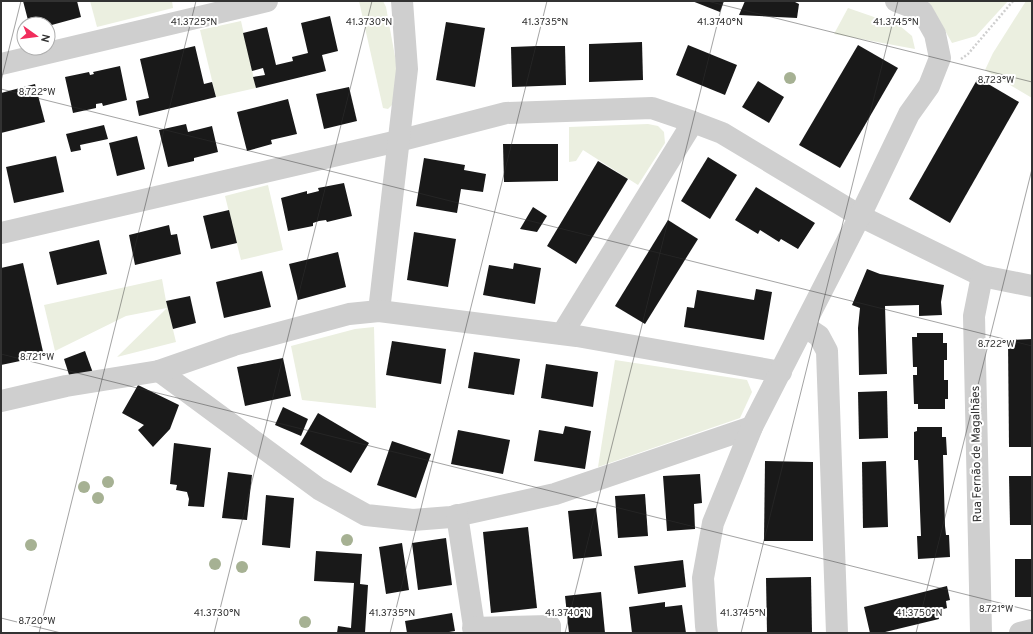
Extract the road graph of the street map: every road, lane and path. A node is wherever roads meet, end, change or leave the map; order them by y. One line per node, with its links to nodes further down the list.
1 (267, 1): 6 (street)
2 (402, 1): 8 (street)
3 (896, 1): 9 (street)
4 (1013, 1): 5 (path)
5 (956, 63)
6 (1, 64)
7 (693, 122): 8 (street); 9 (street); 15 (street)
8 (398, 141): 10 (street); 13 (street)
9 (860, 216): 11 (street); 14 (street)
10 (1, 233)
11 (982, 276): 12 (street); 26 (street, Rua Fernão de Magalhães)
12 (1032, 286)
13 (379, 311): 15 (street); 16 (street)
14 (804, 326): 17 (street); 25 (street)
15 (562, 334): 17 (street)
16 (159, 371): 18 (street); 20 (street)
17 (781, 372): 19 (street)
18 (1, 401)
19 (752, 427): 20 (street); 24 (street)
20 (457, 515): 21 (street)
21 (474, 630): 23 (street)
22 (1032, 630): 27 (street)
23 (550, 633)
24 (707, 633)
25 (837, 633)
26 (981, 633)
27 (1020, 633)

